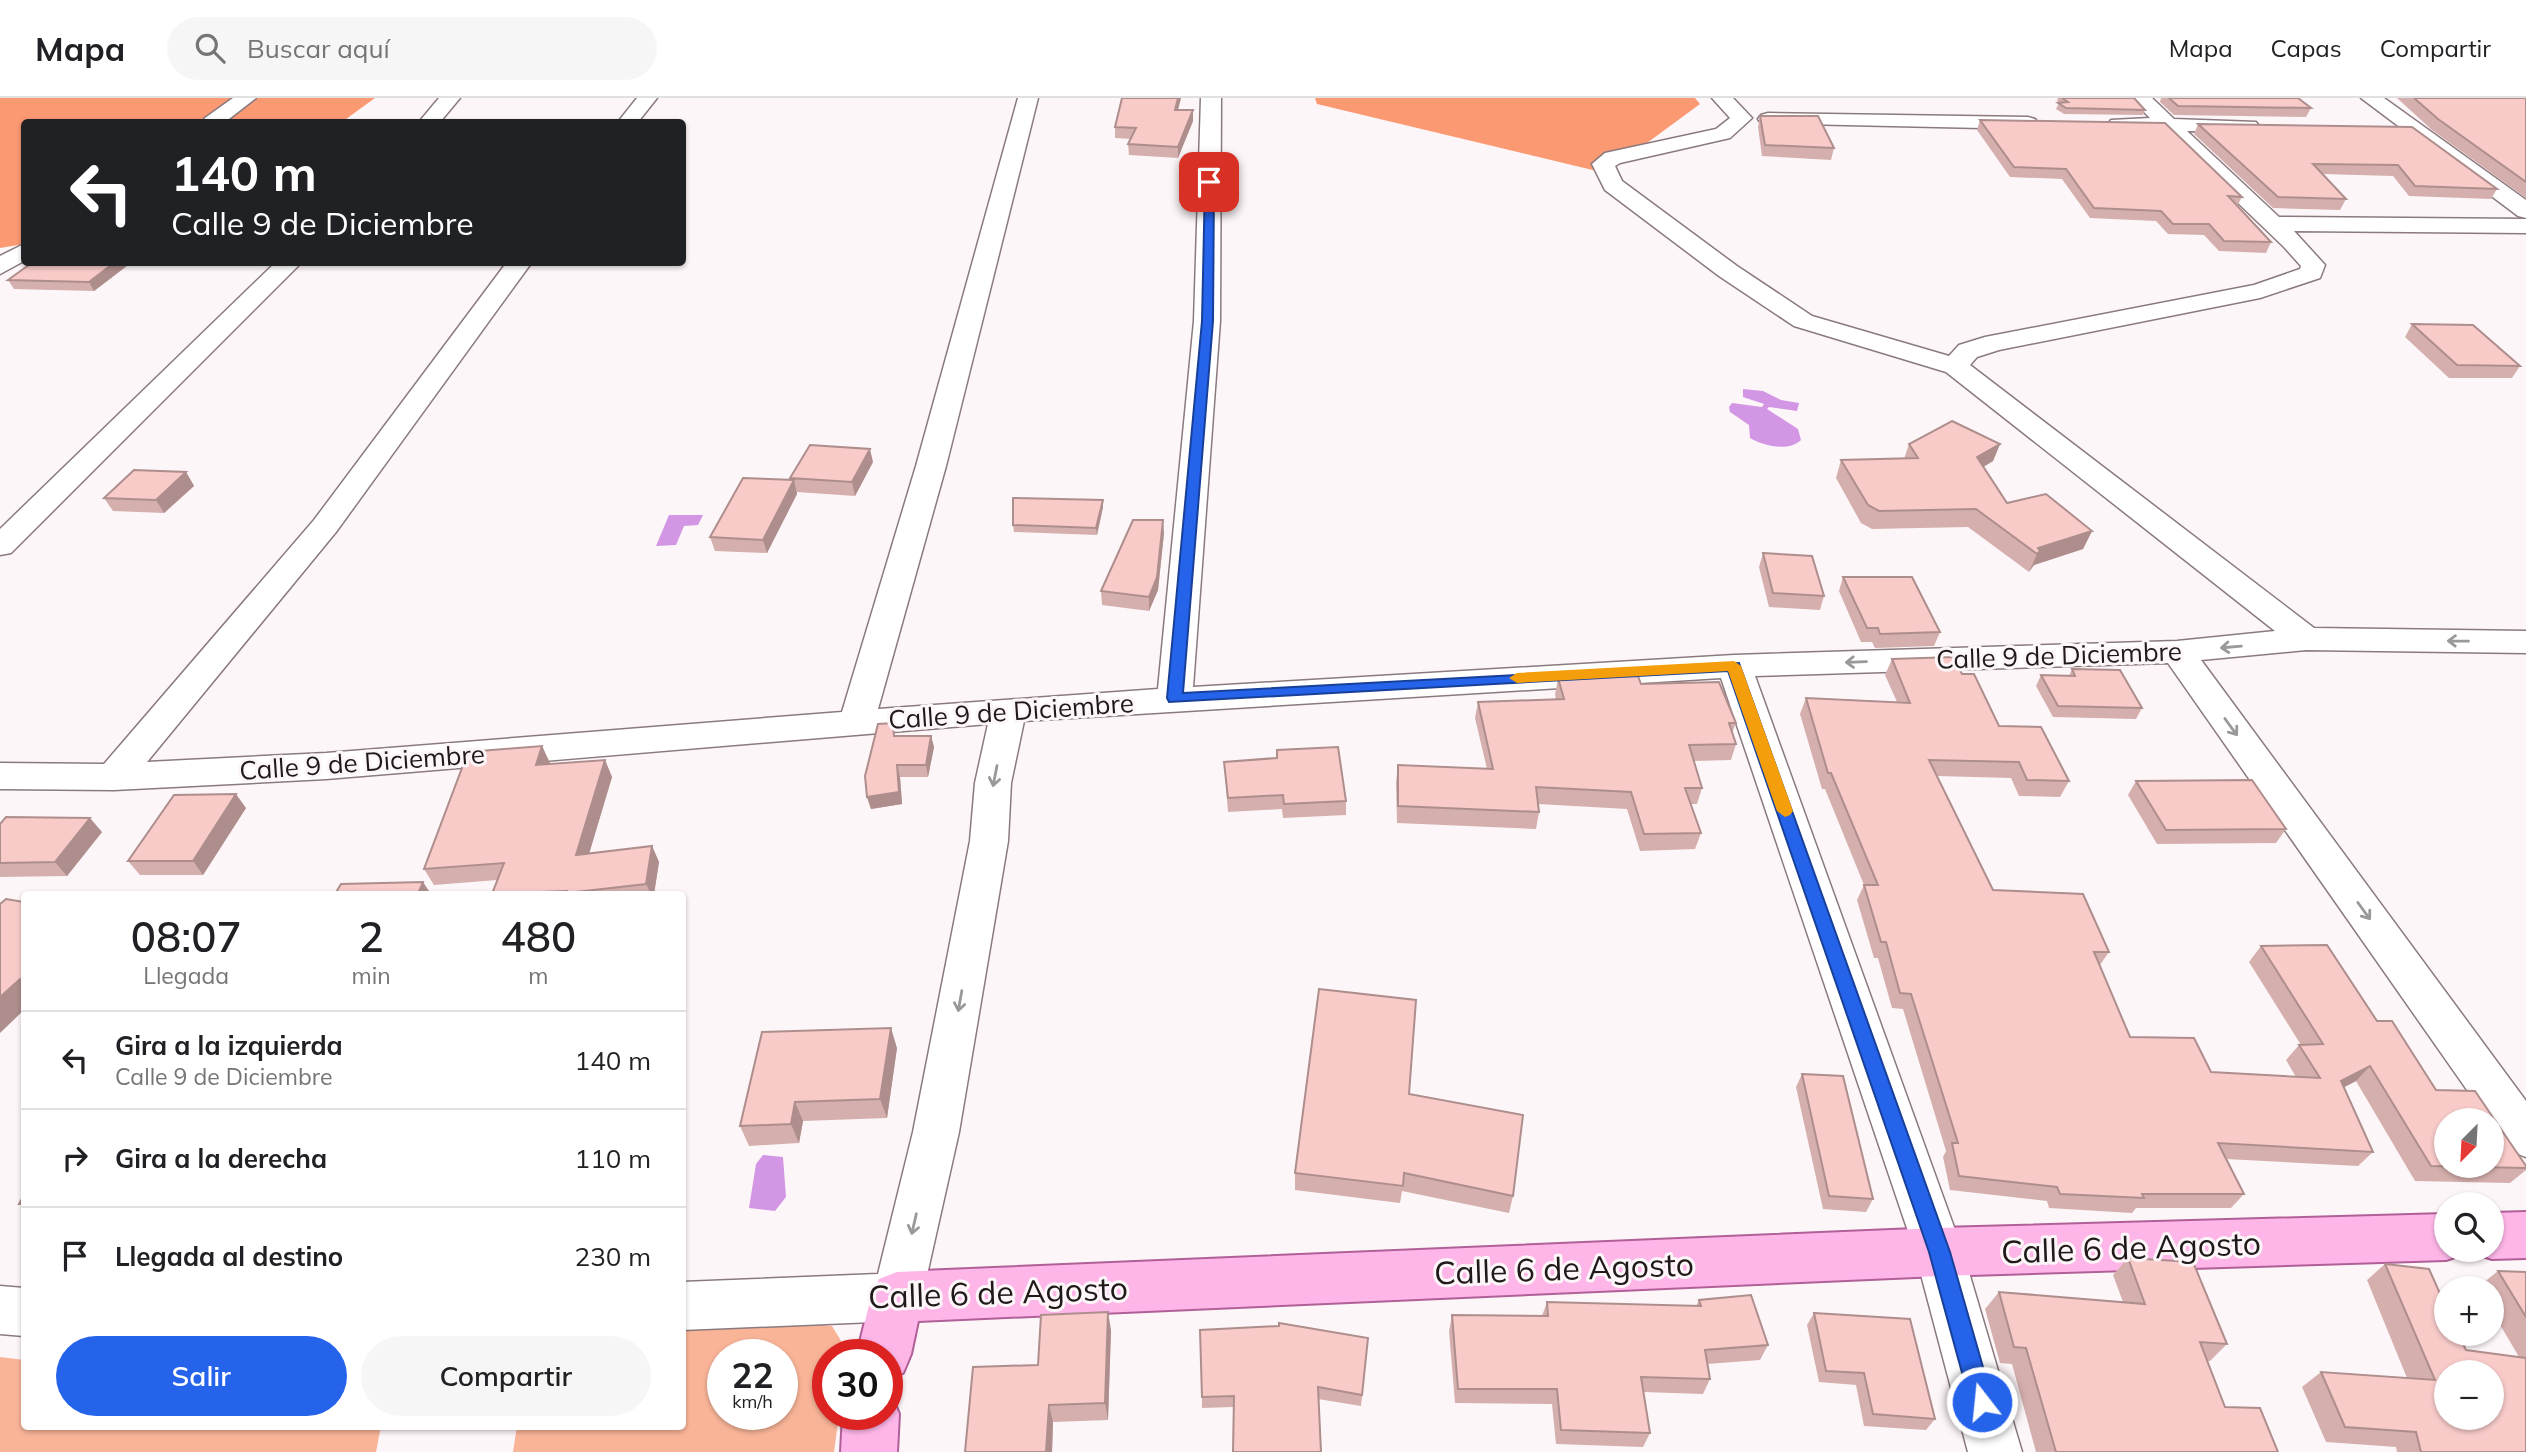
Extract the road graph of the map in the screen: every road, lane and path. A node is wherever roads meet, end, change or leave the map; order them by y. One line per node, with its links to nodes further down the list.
1 (246, 98): 10 (street)
2 (450, 98): 11 (street)
3 (647, 98): 12 (street)
4 (1028, 98): 34 (street)
5 (1211, 98): 32 (street)
6 (1722, 98): 9 (street)
7 (2140, 98): 15 (street)
8 (2371, 98): 18 (street)
9 (1742, 118): 13 (street); 26 (street)
10 (216, 119)
11 (432, 119)
12 (630, 119)
13 (2046, 123)
14 (2101, 124): 15 (street)
15 (2170, 125): 16 (street); 20 (street)
16 (2264, 126)
17 (2372, 128): 18 (street)
18 (2412, 128): 19 (street)
19 (2526, 211)
20 (2275, 224): 21 (street); 26 (street)
21 (2526, 226)
22 (21, 253): 25 (street)
23 (286, 266): 27 (street)
24 (517, 266): 36 (street)
25 (0, 267)
26 (1955, 366): 28 (street)
27 (0, 546)
28 (2306, 639): 29 (street, Calle 9 de Diciembre, one-way to 28); 30 (street, Calle 9 de Diciembre, one-way to 30)
29 (2526, 642)
30 (2177, 652): 31 (street, Calle 9 de Diciembre, one-way to 31); 37 (street, one-way to 37)
31 (1734, 666): 32 (street, Calle 9 de Diciembre); 41 (street)
32 (1175, 698): 33 (street, Calle 9 de Diciembre)
33 (1009, 710): 34 (street, Calle 9 de Diciembre); 42 (street, one-way to 42)
34 (856, 723): 36 (street, Calle 9 de Diciembre)
35 (0, 776): 36 (street, Calle 9 de Diciembre)
36 (114, 777)
37 (2526, 1137)
38 (2526, 1235): 39 (main road)
39 (2504, 1236)
40 (2434, 1237): 41 (main road, Calle 6 de Agosto)
41 (1939, 1252): 42 (main road, Calle 6 de Agosto); 49 (street)
42 (897, 1297): 43 (street, Calle 6 de Agosto); 46 (main road)
43 (686, 1306)
44 (0, 1310): 45 (street)
45 (21, 1312)
46 (887, 1339)
47 (870, 1430): 48 (main road)
48 (869, 1452)
49 (1996, 1452)

